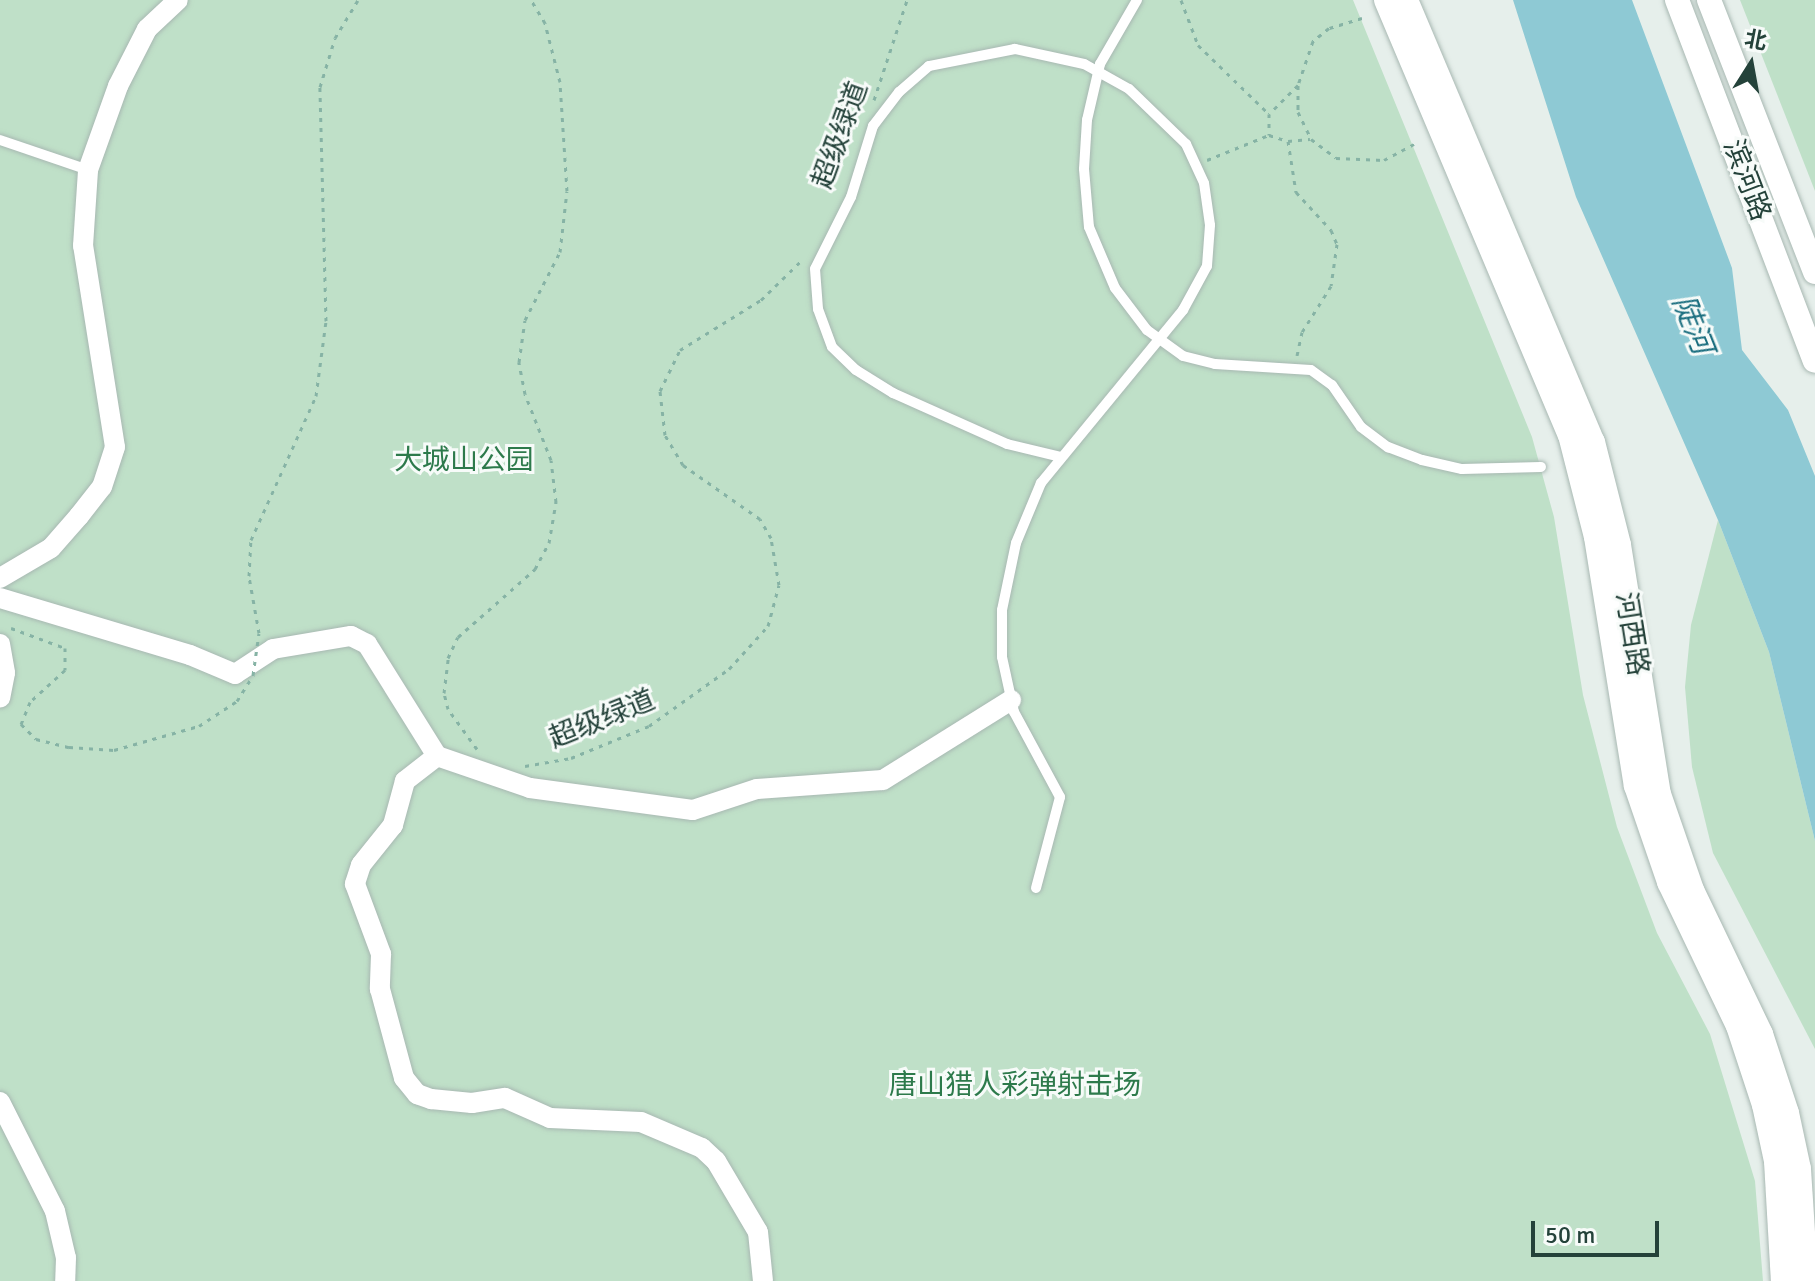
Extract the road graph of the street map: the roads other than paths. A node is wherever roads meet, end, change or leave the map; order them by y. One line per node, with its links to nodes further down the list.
1 (178, 0): 8 (street)
2 (1137, 0): 12 (lane)
3 (1386, 0): 23 (street, 河西路)
4 (1406, 0): 24 (street, 河西路)
5 (1677, 0): 10 (street, 滨河路)
6 (1709, 0): 9 (street, 滨河路)
7 (0, 140): 8 (lane)
8 (88, 170): 13 (street)
9 (1815, 272)
10 (1815, 361)
11 (1061, 457): 11 (lane); 17 (lane)
12 (1541, 467)
13 (0, 578)
14 (0, 598): 18 (street)
15 (0, 644): 16 (street)
16 (0, 698)
17 (1011, 700): 18 (street); 19 (lane)
18 (437, 756): 22 (street)
19 (1036, 888)
20 (0, 1102): 21 (street)
21 (65, 1281)
22 (763, 1281)
23 (1783, 1281)
24 (1806, 1281)

